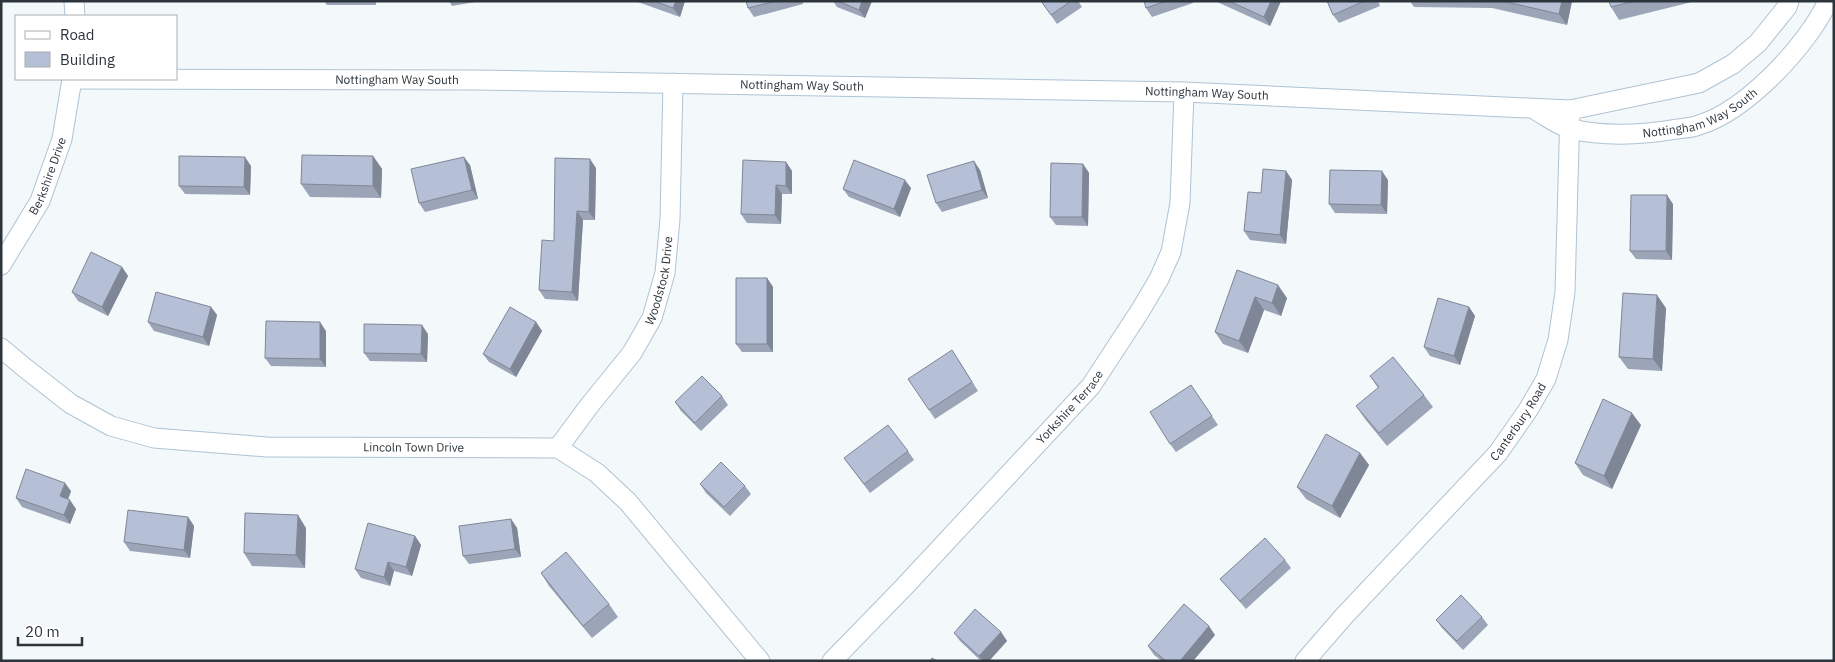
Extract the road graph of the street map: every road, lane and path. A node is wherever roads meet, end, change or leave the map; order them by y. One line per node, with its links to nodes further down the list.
1 (74, 1): 4 (street)
2 (1789, 1): 9 (street, Nottingham Way South)
3 (1828, 1): 9 (street, Nottingham Way South)
4 (75, 15)
5 (178, 79): 7 (street, Nottingham Way South)
6 (72, 80): 10 (street, Berkshire Drive)
7 (673, 84): 8 (street, Nottingham Way South); 12 (street, Woodstock Drive)
8 (1184, 92): 9 (street, Nottingham Way South); 14 (street, Yorkshire Terrace)
9 (1570, 119): 15 (street, Canterbury Road)
10 (1, 265)
11 (1, 348): 12 (street, Lincoln Town Drive)
12 (558, 448): 13 (street)
13 (760, 661)
14 (832, 661)
15 (1305, 661)

